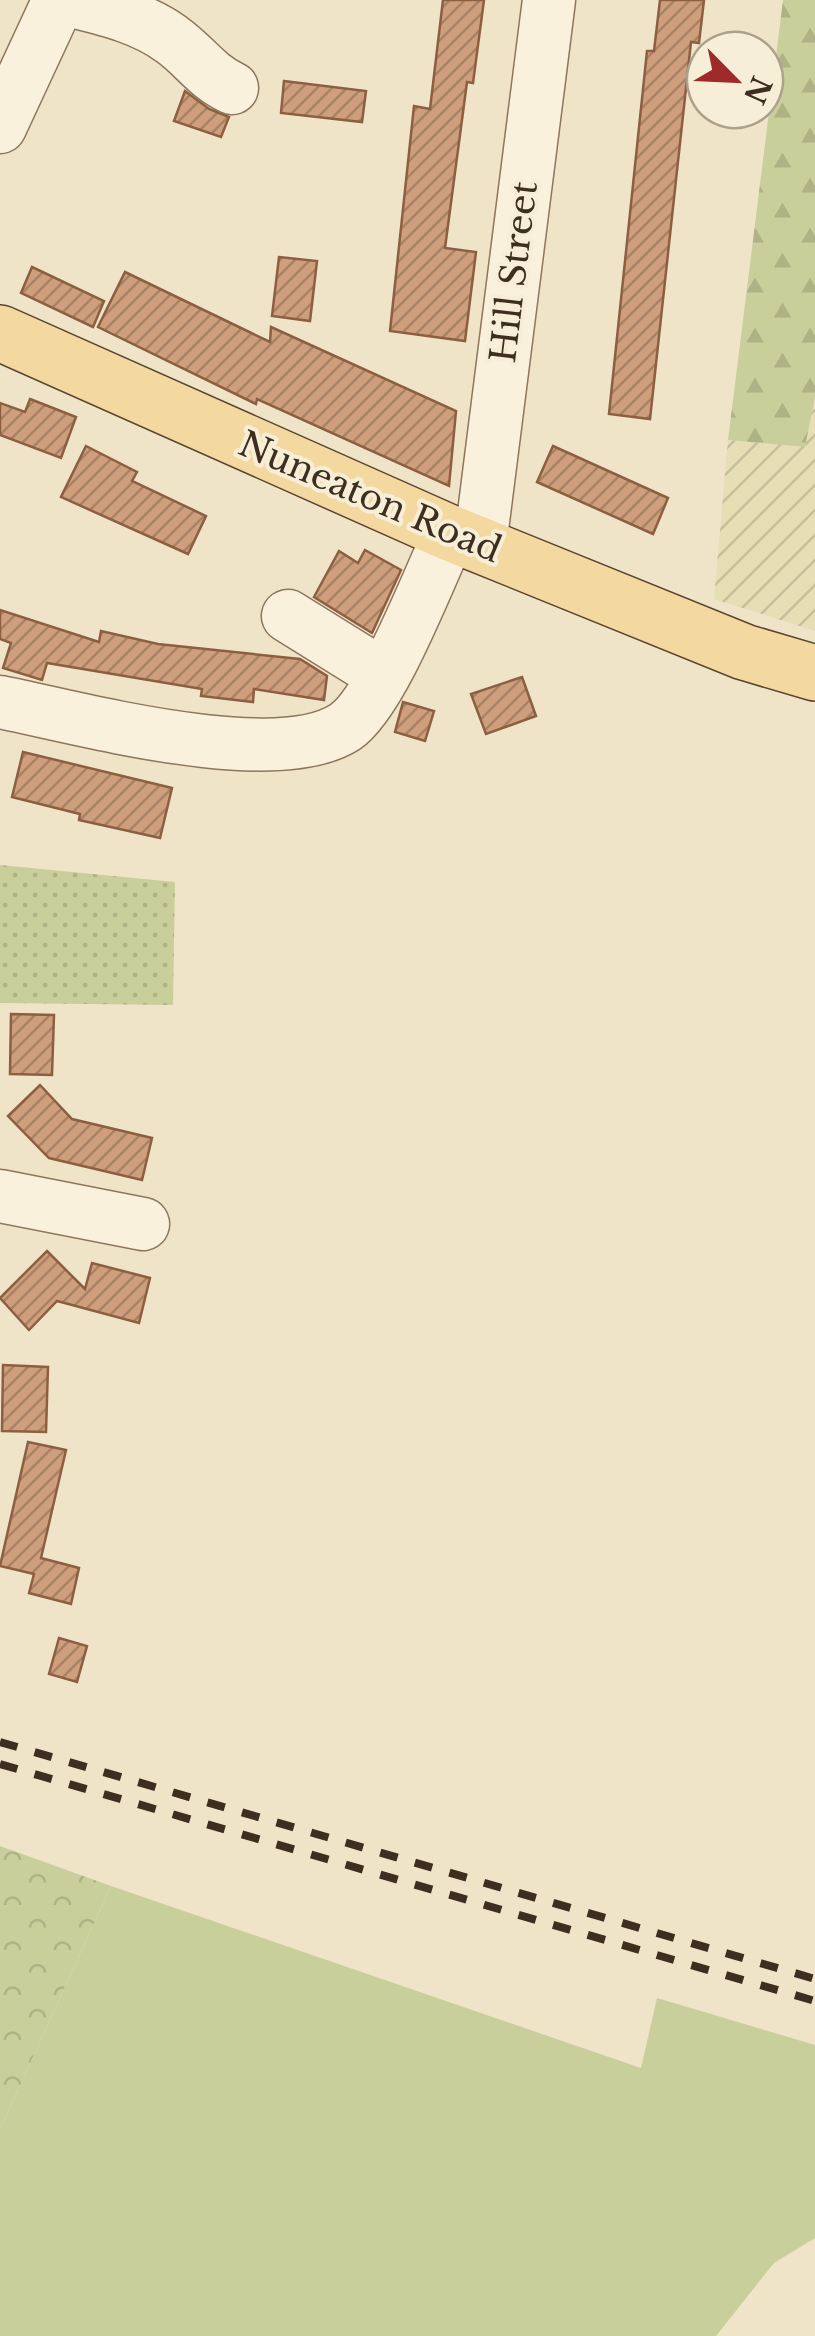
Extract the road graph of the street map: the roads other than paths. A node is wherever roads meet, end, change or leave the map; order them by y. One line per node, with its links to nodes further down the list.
1 (59, 0): 5 (street)
2 (68, 0): 4 (street)
3 (548, 0): 7 (street, Hill Street)
4 (232, 88)
5 (0, 127)
6 (0, 333): 7 (main road, Nuneaton Road)
7 (465, 539): 9 (main road, Nuneaton Road); 10 (street, Hill Street)
8 (288, 616): 10 (street)
9 (815, 673)
10 (382, 675): 11 (street, Hill Street)
11 (0, 702)
12 (0, 1196): 13 (street)
13 (143, 1224)

